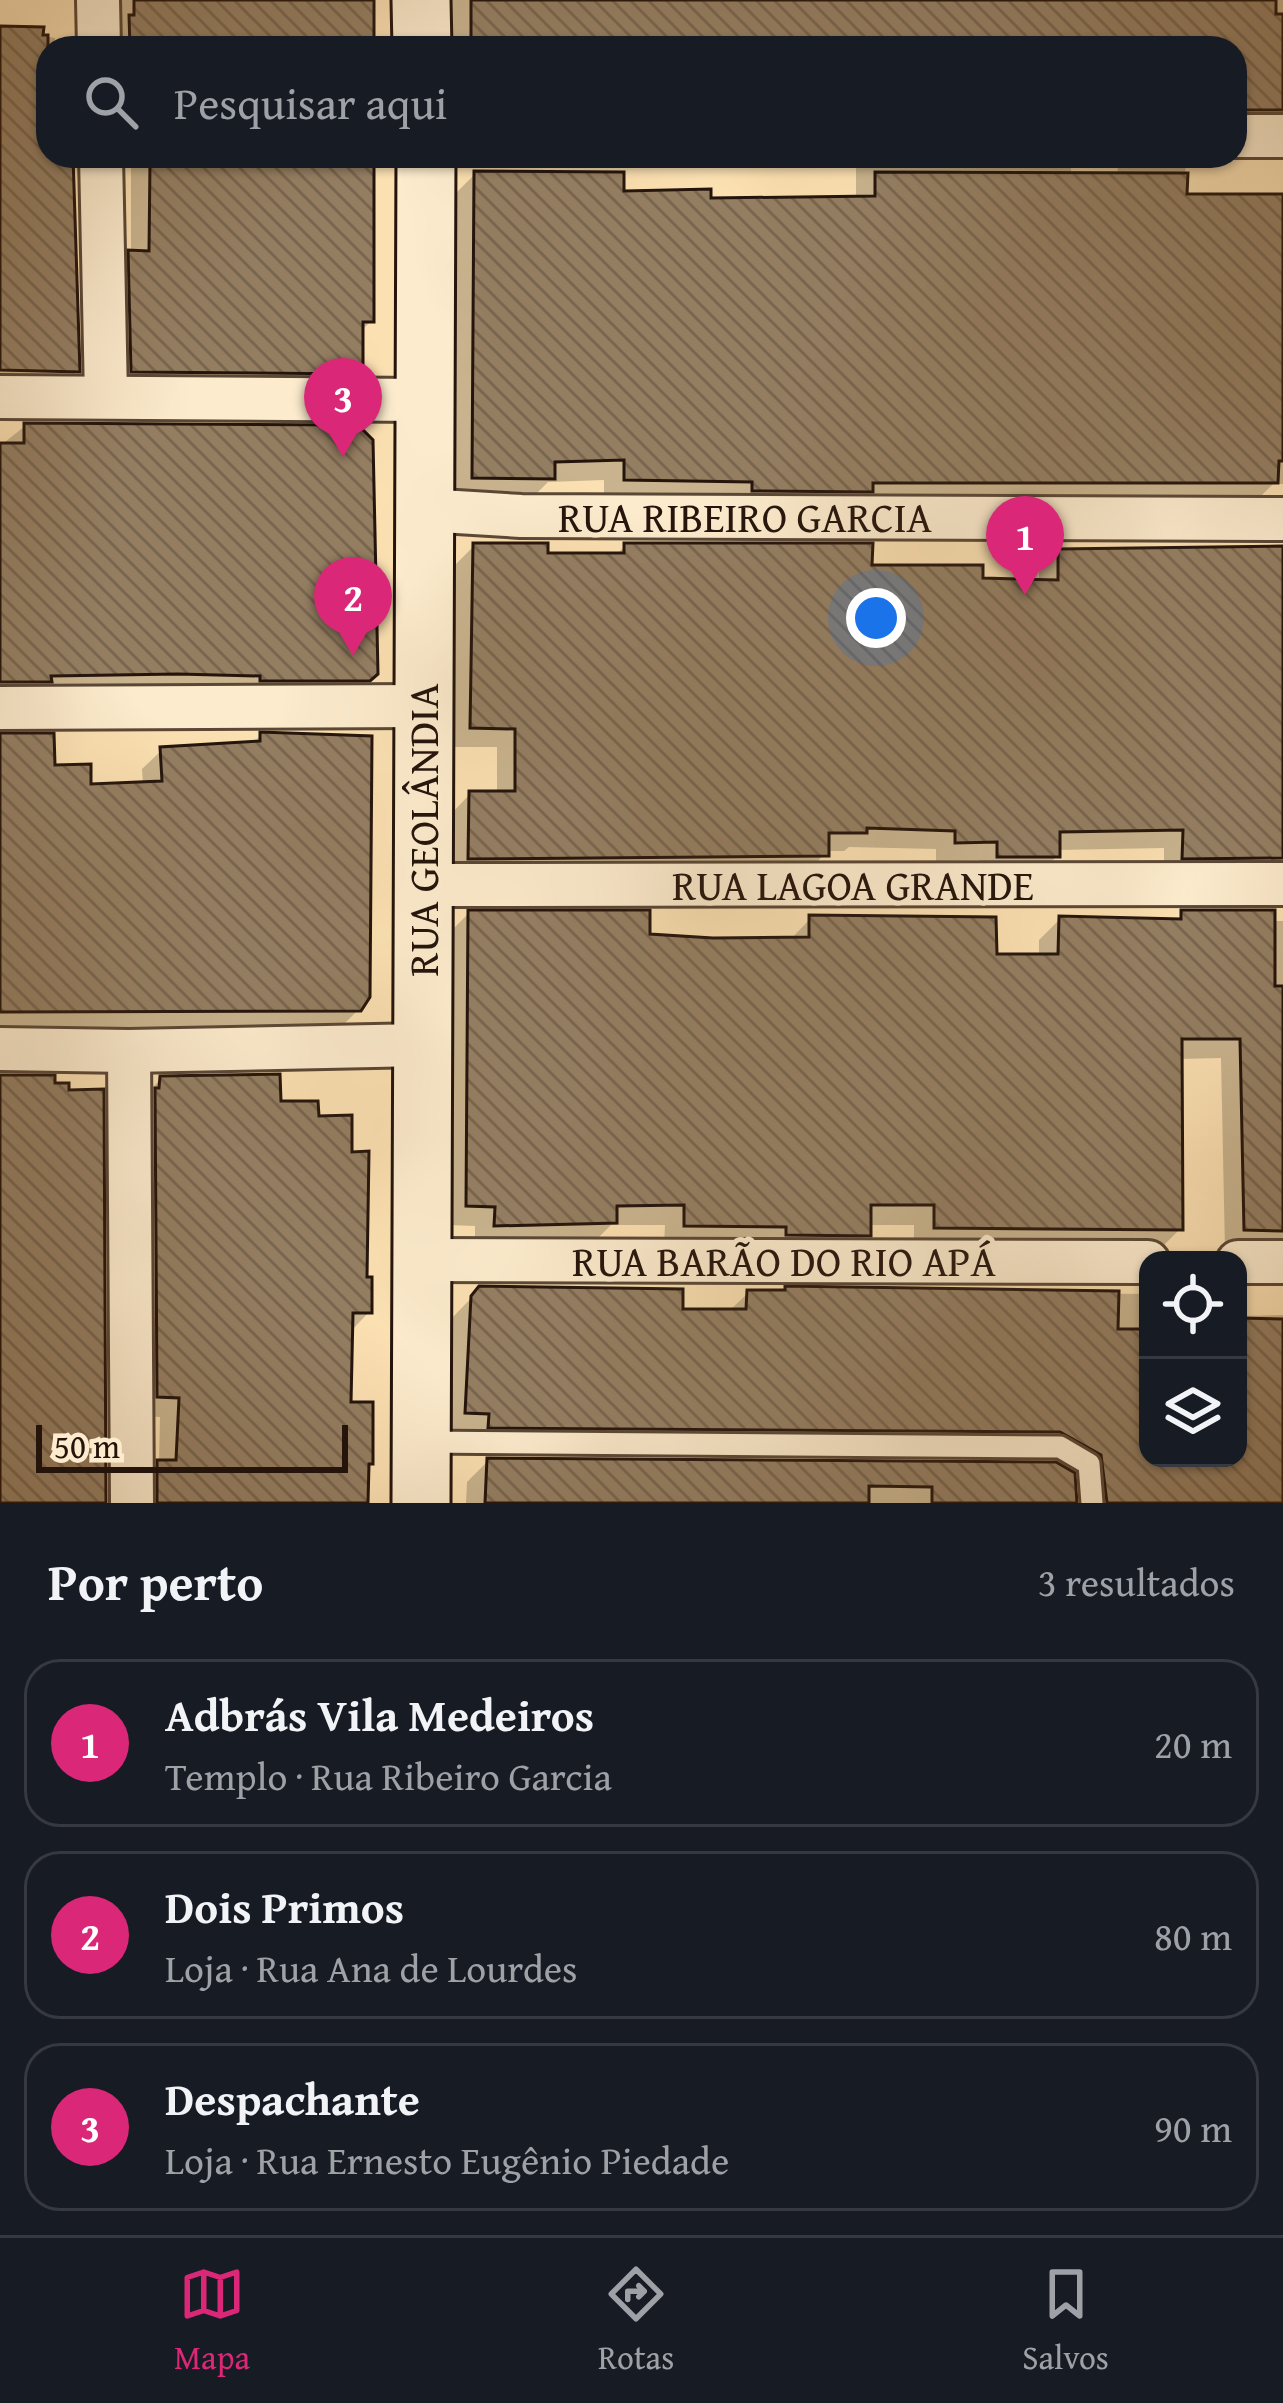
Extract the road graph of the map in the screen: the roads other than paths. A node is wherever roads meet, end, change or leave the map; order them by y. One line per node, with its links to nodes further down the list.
1 (98, 0): 3 (street)
2 (421, 0): 4 (street)
3 (99, 36)
4 (422, 36)
5 (1247, 136): 6 (street)
6 (1283, 136)
7 (101, 168): 10 (street)
8 (425, 168): 11 (street, RUA GEOLÂNDIA)
9 (0, 397): 10 (street)
10 (106, 397): 11 (street)
11 (424, 400): 12 (street, RUA GEOLÂNDIA)
12 (424, 510): 13 (street, RUA RIBEIRO GARCIA); 14 (street, RUA GEOLÂNDIA)
13 (1283, 519)
14 (423, 706): 15 (street); 17 (street, RUA GEOLÂNDIA)
15 (0, 708)
16 (1283, 884): 17 (street, RUA LAGOA GRANDE)
17 (422, 885): 18 (street, RUA GEOLÂNDIA)
18 (422, 1045): 20 (street); 21 (street, RUA GEOLÂNDIA)
19 (0, 1049): 20 (street)
20 (129, 1051): 26 (street)
21 (420, 1260): 22 (street, RUA BARÃO DO RIO APÁ); 25 (street, RUA GEOLÂNDIA)
22 (1139, 1262)
23 (1247, 1262): 24 (street)
24 (1283, 1262)
25 (421, 1442): 27 (street, RUA GEOLÂNDIA); 28 (lane)
26 (131, 1503)
27 (421, 1503)
28 (1092, 1503)

